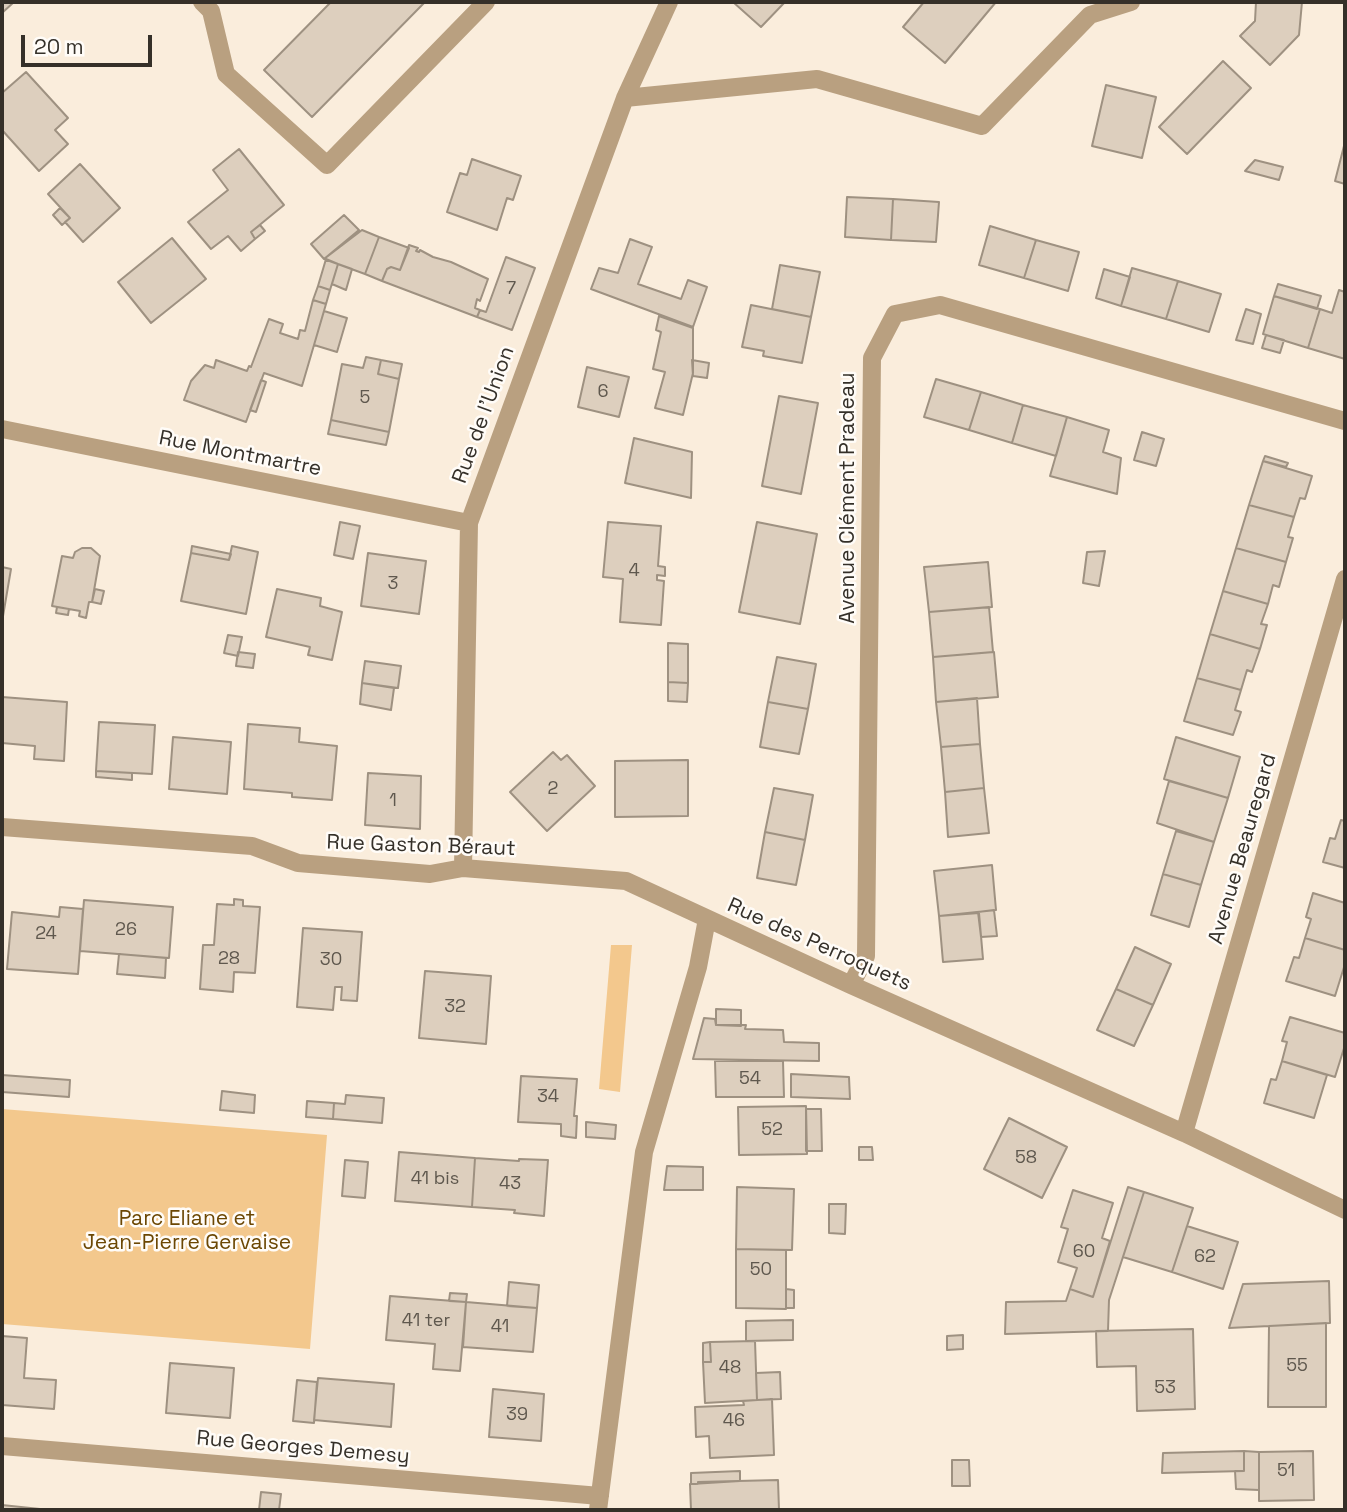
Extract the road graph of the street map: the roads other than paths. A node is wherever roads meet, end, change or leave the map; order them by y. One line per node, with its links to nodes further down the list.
1 (202, 2): 2 (street)
2 (486, 2)
3 (668, 2): 5 (street, Rue de l'Union)
4 (1131, 2): 5 (street)
5 (625, 98): 8 (street, Rue de l'Union)
6 (1345, 421): 13 (street, Avenue Clément Pradeau)
7 (2, 429): 8 (street, Rue Montmartre)
8 (469, 523): 11 (street, Rue de l'Union)
9 (1345, 579): 14 (street, Avenue Beauregard)
10 (2, 827): 11 (street, Rue Gaston Béraut)
11 (463, 869): 12 (street, Rue Gaston Béraut)
12 (707, 919): 13 (street, Rue des Perroquets); 17 (street, Rue des Perroquets)
13 (851, 985): 14 (street, Rue des Perroquets)
14 (1184, 1133): 15 (street, Rue des Perroquets)
15 (1345, 1210)
16 (2, 1446): 17 (street, Rue Georges Demesy)
17 (599, 1503)

